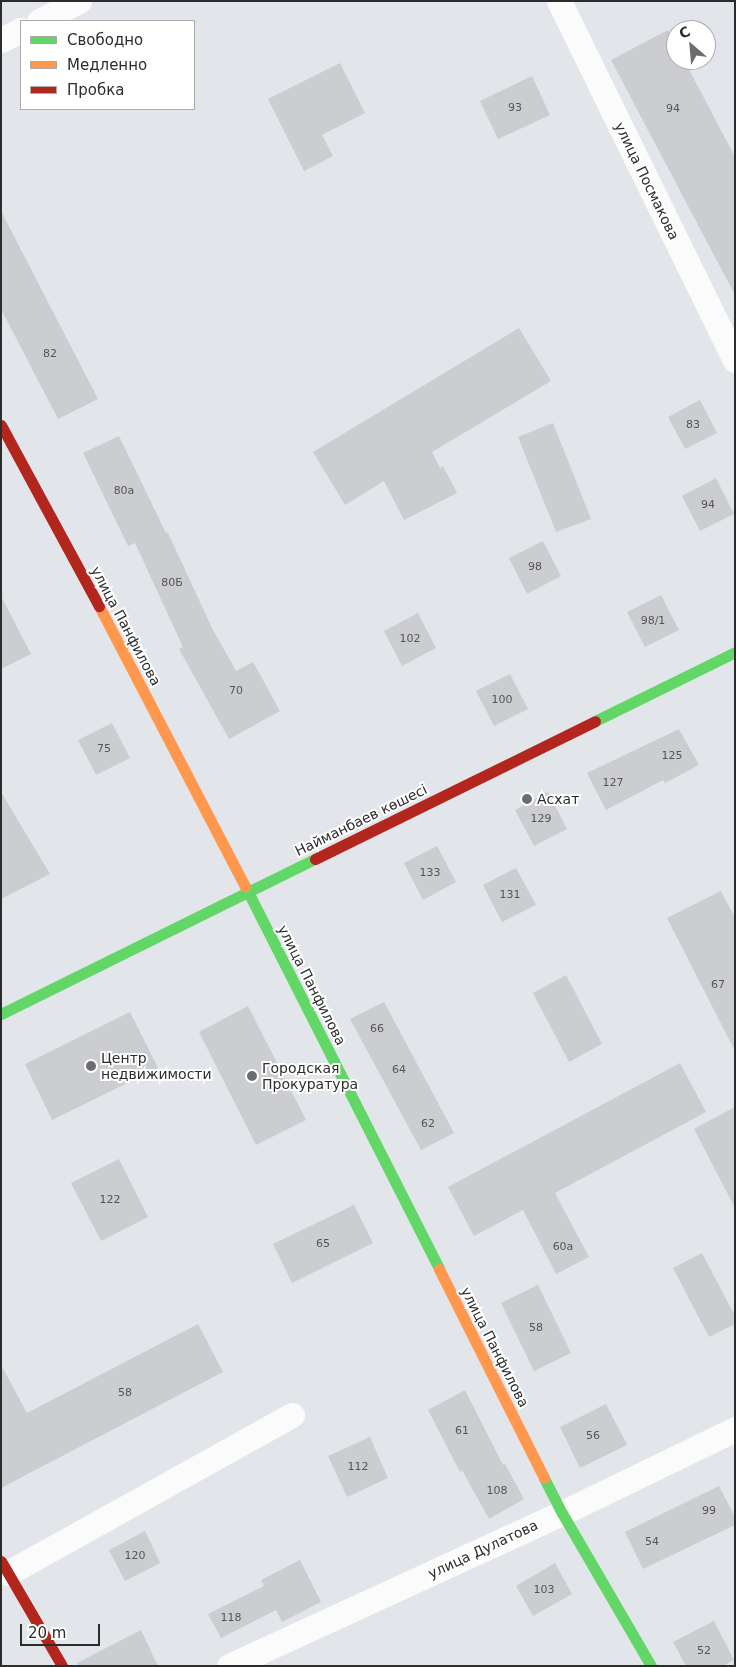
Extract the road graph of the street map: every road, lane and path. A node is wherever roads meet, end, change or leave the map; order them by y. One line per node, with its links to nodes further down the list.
1 (78, 1): 3 (street)
2 (559, 1): 6 (street, улица Посмакова)
3 (40, 20)
4 (20, 30): 5 (street)
5 (1, 40)
6 (735, 360)
7 (1, 425): 9 (street, улица Панфилова)
8 (735, 652): 9 (street, Найманбаев көшесі)
9 (249, 893): 10 (street, Найманбаев көшесі); 13 (street, улица Панфилова)
10 (1, 1014)
11 (292, 1415): 14 (street)
12 (735, 1430): 13 (street, улица Дулатова)
13 (562, 1513): 16 (street, улица Дулатова); 17 (street, улица Панфилова)
14 (5, 1567): 15 (street)
15 (62, 1666)
16 (229, 1666)
17 (651, 1666)

